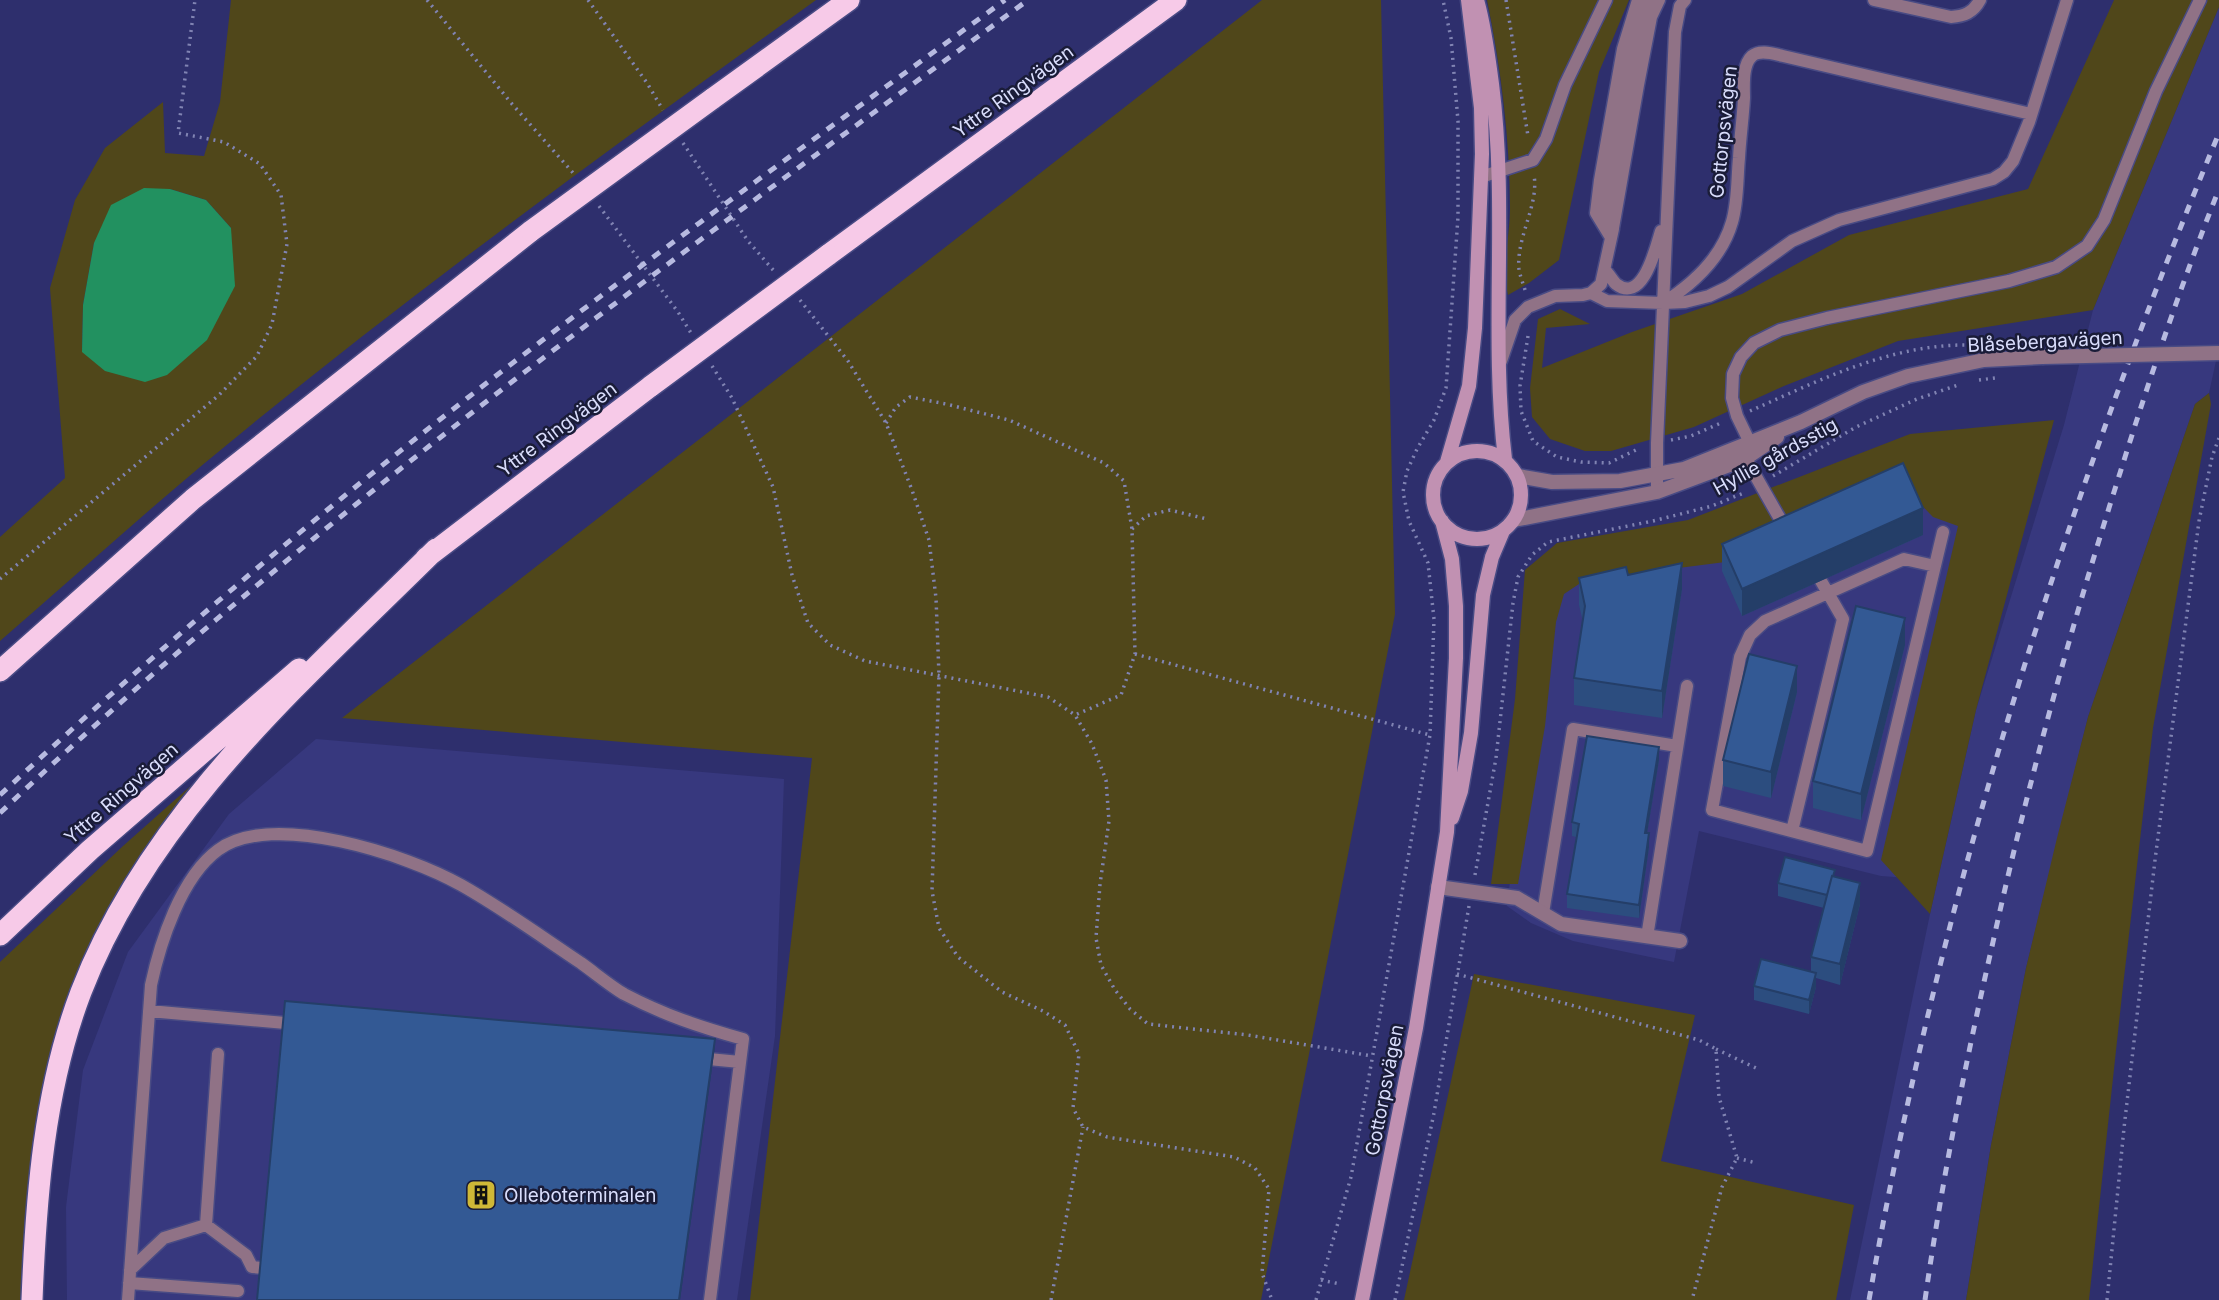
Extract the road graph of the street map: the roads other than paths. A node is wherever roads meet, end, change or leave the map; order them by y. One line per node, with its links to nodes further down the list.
1 (849, 0): 39 (highway, bridge)
2 (1176, 0): 35 (highway, Yttre Ringvägen, bridge)
3 (1468, 0): 16 (street, Gottorpsvägen)
4 (1477, 0): 15 (street)
5 (1606, 0): 15 (lane)
6 (1638, 0): 18 (lane)
7 (1648, 0): 18 (lane)
8 (1659, 0): 18 (lane)
9 (1685, 0): 17 (lane)
10 (1874, 0): 11 (lane)
11 (1980, 0)
12 (2067, 0): 14 (lane)
13 (2200, 0): 24 (lane)
14 (2031, 114): 21 (lane); 21 (lane, Gottorpsvägen)
15 (1499, 172): 16 (lane); 23 (street)
16 (1481, 177): 26 (street, Gottorpsvägen)
17 (1666, 214): 19 (lane); 21 (lane)
18 (1611, 232): 19 (lane)
19 (1605, 270): 20 (lane)
20 (1591, 293): 21 (lane); 23 (lane)
21 (1663, 303): 27 (lane)
22 (2219, 353): 24 (street, Blåsebergavägen, bridge)
23 (1499, 368): 25 (street)
24 (1747, 450): 27 (street, Blåsebergavägen); 29 (street, Blåsebergavägen); 34 (lane)
25 (1505, 459): 26 (street); 28 (street)
26 (1447, 462): 31 (street, Gottorpsvägen)
27 (1656, 475): 28 (street, Blåsebergavägen); 29 (lane)
28 (1518, 476): 30 (street)
29 (1657, 492): 30 (street, Blåsebergavägen)
30 (1514, 520): 32 (street, Gottorpsvägen)
31 (1442, 522): 32 (street); 43 (street, Gottorpsvägen)
32 (1503, 531): 43 (street, Gottorpsvägen)
33 (1943, 532): 36 (lane)
34 (1791, 540)
35 (436, 549): 46 (highway, Yttre Ringvägen); 58 (highway)
36 (1935, 566): 38 (lane); 42 (lane)
37 (1821, 581): 38 (lane)
38 (1828, 594): 42 (lane); 42 (lane)
39 (0, 671)
40 (1687, 686): 41 (lane)
41 (1677, 746): 45 (lane); 47 (lane)
42 (1791, 831)
43 (1447, 832): 44 (street, Gottorpsvägen)
44 (1438, 887): 45 (street); 61 (street, Gottorpsvägen)
45 (1544, 913): 47 (street)
46 (0, 935)
47 (1647, 937): 48 (street)
48 (1680, 941)
49 (149, 1011): 50 (lane); 53 (lane); 56 (lane)
50 (314, 1025)
51 (218, 1054): 54 (lane)
52 (685, 1057): 53 (lane)
53 (740, 1062): 60 (lane)
54 (206, 1225): 55 (lane); 56 (lane)
55 (293, 1271)
56 (130, 1277): 57 (lane); 59 (lane)
57 (238, 1291)
58 (32, 1300)
59 (128, 1300)
60 (710, 1300)
61 (1362, 1300)

